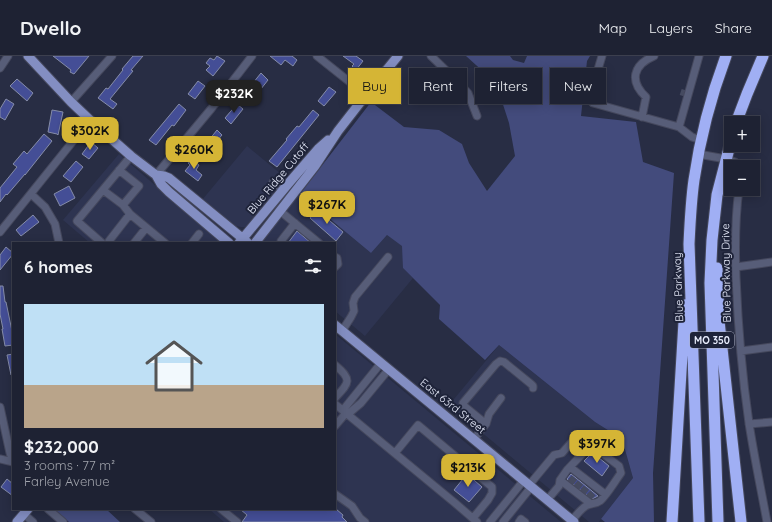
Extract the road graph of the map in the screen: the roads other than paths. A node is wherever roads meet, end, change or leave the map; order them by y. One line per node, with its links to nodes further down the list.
1 (8, 56): 13 (street)
2 (28, 56): 17 (main road)
3 (112, 56): 17 (street)
4 (252, 56): 33 (street)
5 (317, 56): 16 (street)
6 (398, 56): 14 (main road, Blue Ridge Cutoff)
7 (431, 56): 20 (street)
8 (602, 56): 22 (street)
9 (654, 56): 22 (street)
10 (699, 56): 15 (street)
11 (726, 56): 26 (highway, Blue Parkway / MO 350)
12 (763, 56): 21 (highway)
13 (0, 68)
14 (388, 68)
15 (693, 78): 19 (street); 19 (street)
16 (348, 81)
17 (71, 102): 23 (main road)
18 (359, 104): 25 (main road, Blue Ridge Cutoff)
19 (684, 109): 24 (street)
20 (477, 116)
21 (738, 116)
22 (642, 117): 24 (street)
23 (90, 120): 29 (main road); 37 (street)
24 (679, 127): 26 (street)
25 (338, 131): 36 (main road, Blue Ridge Cutoff); 40 (main road, Blue Ridge Cutoff)
26 (702, 140): 28 (highway, Blue Parkway / MO 350)
27 (728, 152): 30 (highway, MO 350)
28 (698, 154): 30 (street); 57 (highway, Blue Parkway / MO 350)
29 (131, 156): 32 (street); 33 (main road)
30 (726, 159): 31 (street); 44 (highway, MO 350)
31 (729, 160)
32 (119, 170): 35 (street); 39 (street)
33 (156, 175): 47 (main road); 53 (main road)
34 (273, 182): 36 (street)
35 (102, 190): 39 (street); 49 (street)
36 (283, 190): 47 (main road, Blue Ridge Cutoff)
37 (31, 194): 45 (street); 48 (street)
38 (738, 196): 60 (street, Blue Parkway Drive)
39 (123, 205): 41 (street)
40 (280, 211): 42 (street); 54 (main road, Blue Ridge Cutoff)
41 (130, 214): 43 (street); 49 (street)
42 (295, 223): 55 (street); 56 (street)
43 (146, 228): 50 (street); 51 (street)
44 (713, 228): 108 (highway, MO 350); 109 (highway)
45 (0, 232)
46 (199, 234): 52 (street)
47 (244, 241)
48 (58, 242)
49 (106, 242)
50 (135, 242)
51 (161, 242)
52 (193, 242)
53 (228, 242)
54 (256, 242)
55 (281, 242)
56 (318, 242)
57 (689, 244): 106 (highway); 107 (highway, Blue Parkway / MO 350)
58 (388, 257): 61 (street)
59 (772, 262): 60 (street)
60 (736, 267): 63 (street, Blue Parkway Drive)
61 (339, 328): 64 (main road, East 63rd Street)
62 (772, 347): 63 (street)
63 (741, 351): 75 (street, Blue Parkway Drive)
64 (381, 363): 66 (main road, East 63rd Street); 72 (street)
65 (336, 366): 68 (street)
66 (389, 369): 72 (street); 78 (main road, East 63rd Street)
67 (533, 388): 74 (street)
68 (336, 397)
69 (502, 398): 74 (street)
70 (336, 405): 72 (street)
71 (0, 407): 81 (street)
72 (346, 412): 76 (street); 79 (street)
73 (772, 422): 75 (street)
74 (486, 424): 78 (street)
75 (749, 424): 110 (street, Blue Parkway Drive)
76 (336, 425)
77 (577, 436): 85 (street)
78 (474, 439): 85 (main road, East 63rd Street)
79 (395, 453): 94 (street); 94 (street)
80 (0, 459): 82 (street)
81 (12, 459)
82 (12, 462)
83 (570, 466): 84 (street); 86 (street); 86 (street)
84 (560, 480): 88 (street); 89 (street)
85 (529, 483): 88 (main road, East 63rd Street); 102 (street); 103 (street)
86 (605, 494): 89 (street)
87 (336, 495): 101 (street)
88 (548, 499): 95 (main road, East 63rd Street)
89 (589, 501): 95 (street)
90 (49, 510): 98 (street)
91 (136, 510): 99 (street)
92 (222, 510): 100 (street)
93 (26, 511): 96 (main road); 97 (street)
94 (475, 520)
95 (573, 521)
96 (17, 522)
97 (33, 522)
98 (63, 522)
99 (151, 522)
100 (237, 522)
101 (365, 522)
102 (490, 522)
103 (503, 522)
104 (519, 522): 105 (street)
105 (525, 522)
106 (672, 522)
107 (699, 522)
108 (718, 522)
109 (741, 522)
110 (767, 522)

